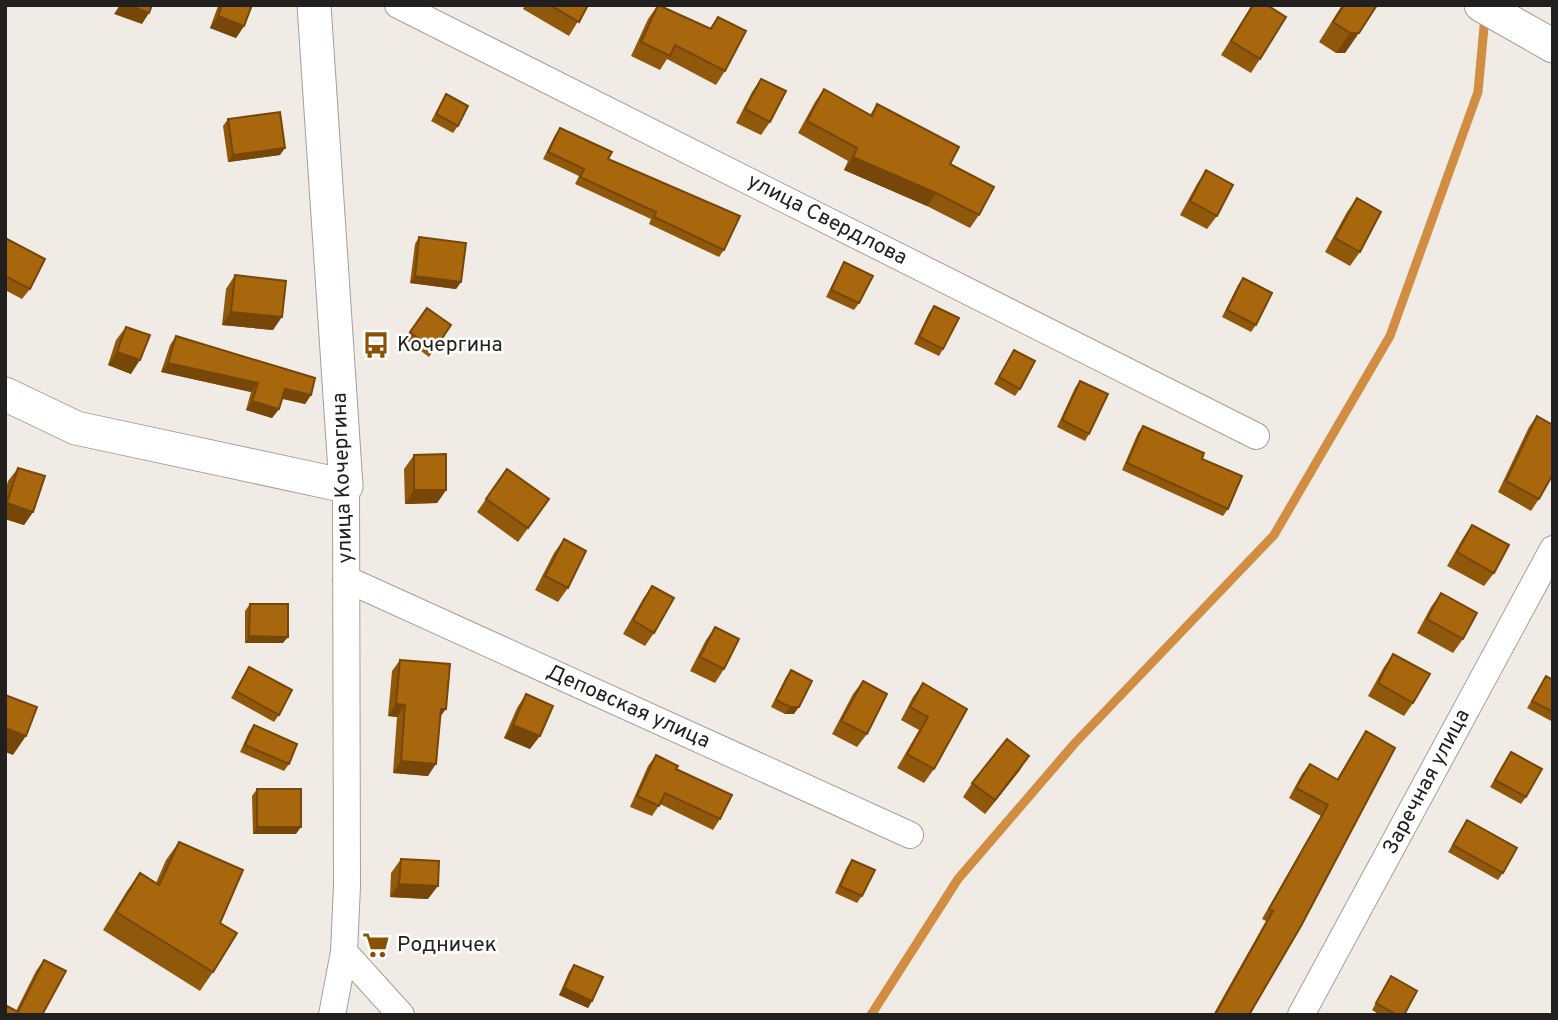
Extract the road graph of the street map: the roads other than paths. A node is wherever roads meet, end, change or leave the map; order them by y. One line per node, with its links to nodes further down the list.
1 (314, 5): 7 (street, улица Кочергина)
2 (398, 5): 6 (street, улица Свердлова)
3 (1491, 11): 4 (street)
4 (1553, 46)
5 (5, 394): 7 (street)
6 (1256, 436)
7 (346, 486): 9 (street, улица Кочергина)
8 (1553, 549): 14 (street, Заречная улица)
9 (346, 579): 10 (street, Деповская улица); 11 (street, улица Кочергина)
10 (910, 835)
11 (344, 952): 12 (street, улица Кочергина); 13 (street)
12 (332, 1015)
13 (401, 1015)
14 (1301, 1015)

